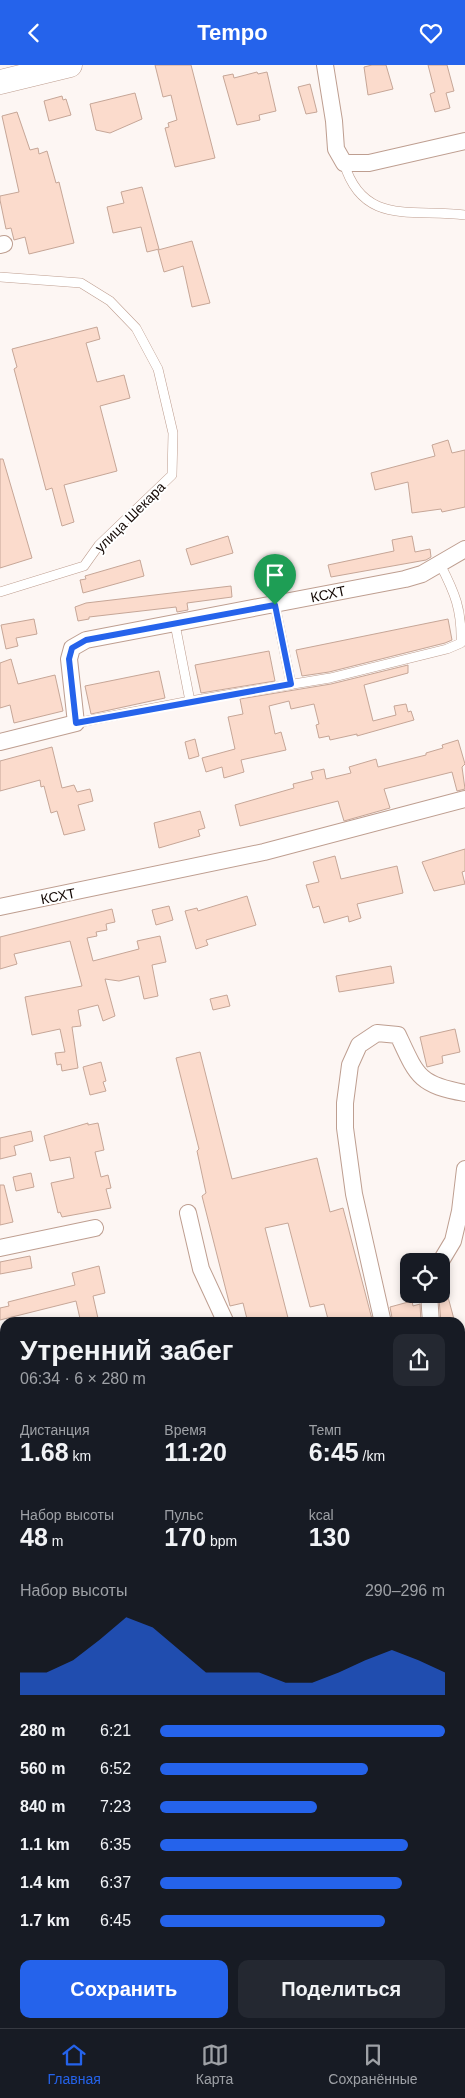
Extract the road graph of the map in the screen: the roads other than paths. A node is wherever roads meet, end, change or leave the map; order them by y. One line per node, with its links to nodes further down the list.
1 (70, 65): 3 (street)
2 (325, 65): 5 (street)
3 (0, 82)
4 (465, 141): 5 (street)
5 (344, 163): 6 (lane)
6 (465, 215)
7 (0, 277): 10 (lane, улица Шекара)
8 (465, 549): 9 (street, КСХТ)
9 (440, 564): 11 (street, КСХТ); 13 (lane)
10 (0, 592)
11 (275, 605): 12 (street, КСХТ); 13 (lane)
12 (175, 624): 14 (lane); 15 (street, КСХТ)
13 (291, 684): 14 (lane)
14 (190, 701): 15 (lane)
15 (76, 723): 16 (street)
16 (0, 742)
17 (465, 799): 18 (street, КСХТ)
18 (0, 907)
19 (465, 1093): 27 (street)
20 (465, 1169): 24 (street)
21 (188, 1213): 26 (street)
22 (95, 1228): 23 (street)
23 (0, 1248)
24 (446, 1253)
25 (430, 1303): 28 (street)
26 (223, 1317)
27 (381, 1317)
28 (431, 1317)

